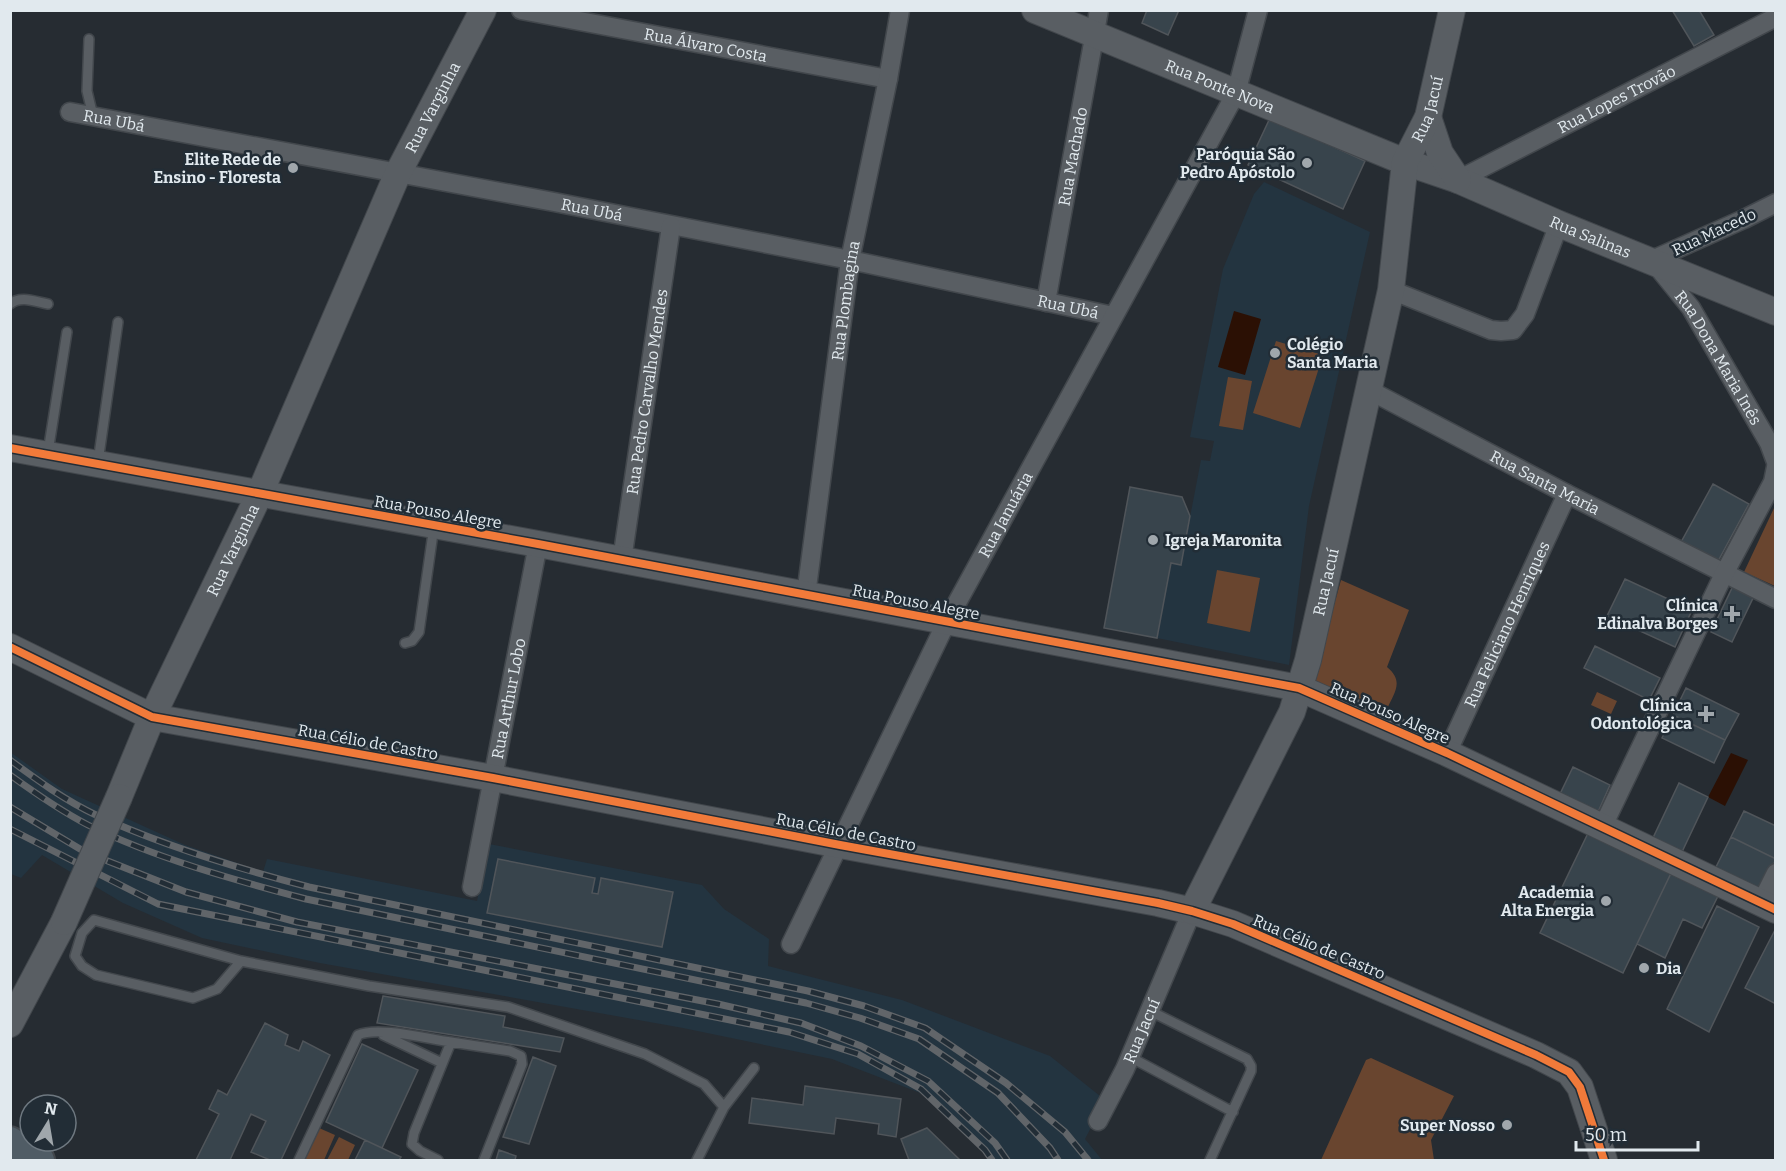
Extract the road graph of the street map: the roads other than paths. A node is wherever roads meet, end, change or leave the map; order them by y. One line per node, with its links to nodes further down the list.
1 (483, 10): 16 (street, Rua Varginha)
2 (521, 10): 10 (street, Rua Álvaro Costa)
3 (900, 10): 10 (street, Rua Plombagina)
4 (1035, 10): 8 (street, Rua Ponte Nova)
5 (1258, 10): 11 (street, Rua Januária)
6 (1452, 10): 14 (street, Rua Jacuí)
7 (1776, 17): 17 (street, Rua Lopes Trovão)
8 (1096, 22): 11 (street, Rua Ponte Nova); 24 (street, Rua Machado)
9 (88, 39): 13 (lane)
10 (888, 80): 21 (street, Rua Plombagina)
11 (1236, 93): 15 (street, Rua Ponte Nova); 28 (street, Rua Januária)
12 (70, 112): 13 (street, Rua Ubá)
13 (93, 116): 16 (street, Rua Ubá)
14 (1428, 117): 15 (street, Rua Jacuí); 17 (street)
15 (1405, 162): 17 (street, Rua Salinas); 23 (street, Rua Jacuí)
16 (398, 173): 20 (street, Rua Ubá); 37 (street, Rua Varginha)
17 (1458, 180): 19 (street, Rua Salinas)
18 (1776, 202): 22 (street, Rua Macedo)
19 (1559, 224): 22 (street, Rua Salinas); 23 (street)
20 (671, 226): 21 (street, Rua Ubá); 41 (street, Rua Pedro Carvalho Mendes)
21 (850, 260): 24 (street, Rua Ubá); 43 (street, Rua Plombagina)
22 (1652, 260): 27 (street, Rua Salinas); 34 (street, Rua Dona Maria Inês)
23 (1391, 290): 31 (street, Rua Jacuí)
24 (1046, 302): 28 (street, Rua Ubá)
25 (10, 304): 26 (lane)
26 (48, 304)
27 (1776, 312)
28 (1113, 316): 45 (street, Rua Januária)
29 (118, 322): 35 (lane)
30 (67, 332): 33 (lane)
31 (1367, 389): 38 (street, Rua Santa Maria); 48 (street, Rua Jacuí)
32 (10, 448): 33 (street, Rua Pouso Alegre)
33 (47, 455): 35 (street, Rua Pouso Alegre)
34 (1776, 462)
35 (98, 464): 37 (street, Rua Pouso Alegre)
36 (1775, 478): 42 (street)
37 (260, 493): 39 (street, Rua Pouso Alegre); 49 (street, Rua Varginha)
38 (1567, 494): 42 (street, Rua Santa Maria); 50 (street, Rua Feliciano Henriques)
39 (434, 525): 40 (street, Rua Pouso Alegre); 46 (lane)
40 (538, 544): 41 (street, Rua Pouso Alegre); 51 (street, Rua Arthur Lobo)
41 (622, 560): 43 (street, Rua Pouso Alegre)
42 (1725, 574): 44 (street, Rua Santa Maria); 52 (street)
43 (806, 594): 45 (street, Rua Pouso Alegre)
44 (1776, 599)
45 (947, 621): 48 (street, Rua Pouso Alegre); 53 (street, Rua Januária)
46 (405, 643)
47 (10, 647): 49 (street, Rua Célio de Castro)
48 (1299, 688): 50 (street, Rua Pouso Alegre); 57 (street, Rua Jacuí)
49 (152, 717): 51 (street, Rua Célio de Castro); 61 (street, Rua Varginha, bridge)
50 (1447, 753): 52 (street, Rua Pouso Alegre)
51 (493, 778): 53 (street, Rua Célio de Castro); 55 (street, Rua Arthur Lobo)
52 (1602, 828): 56 (street, Rua Pouso Alegre)
53 (840, 845): 57 (street, Rua Célio de Castro); 58 (street, Rua Januária)
54 (1776, 873): 56 (street)
55 (472, 887)
56 (1768, 906)
57 (1192, 911): 60 (street, Rua Jacuí); 81 (street, Rua Célio de Castro)
58 (792, 944)
59 (241, 961): 59 (lane); 67 (lane)
60 (1150, 1011): 64 (street, Rua Jacuí); 68 (lane)
61 (10, 1024)
62 (378, 1033): 63 (lane); 65 (lane); 75 (lane)
63 (451, 1042): 65 (lane); 78 (lane)
64 (1130, 1057): 68 (lane); 69 (street, Rua Jacuí)
65 (442, 1063): 71 (lane)
66 (754, 1068): 67 (lane)
67 (724, 1107): 79 (lane)
68 (1233, 1112): 80 (lane)
69 (1098, 1122)
70 (10, 1141): 74 (main road)
71 (420, 1151): 76 (lane); 77 (lane)
72 (10, 1156): 73 (main road)
73 (21, 1161)
74 (40, 1161)
75 (299, 1161)
76 (415, 1161)
77 (438, 1161)
78 (484, 1161)
79 (697, 1161)
80 (1210, 1161)
81 (1604, 1161)

